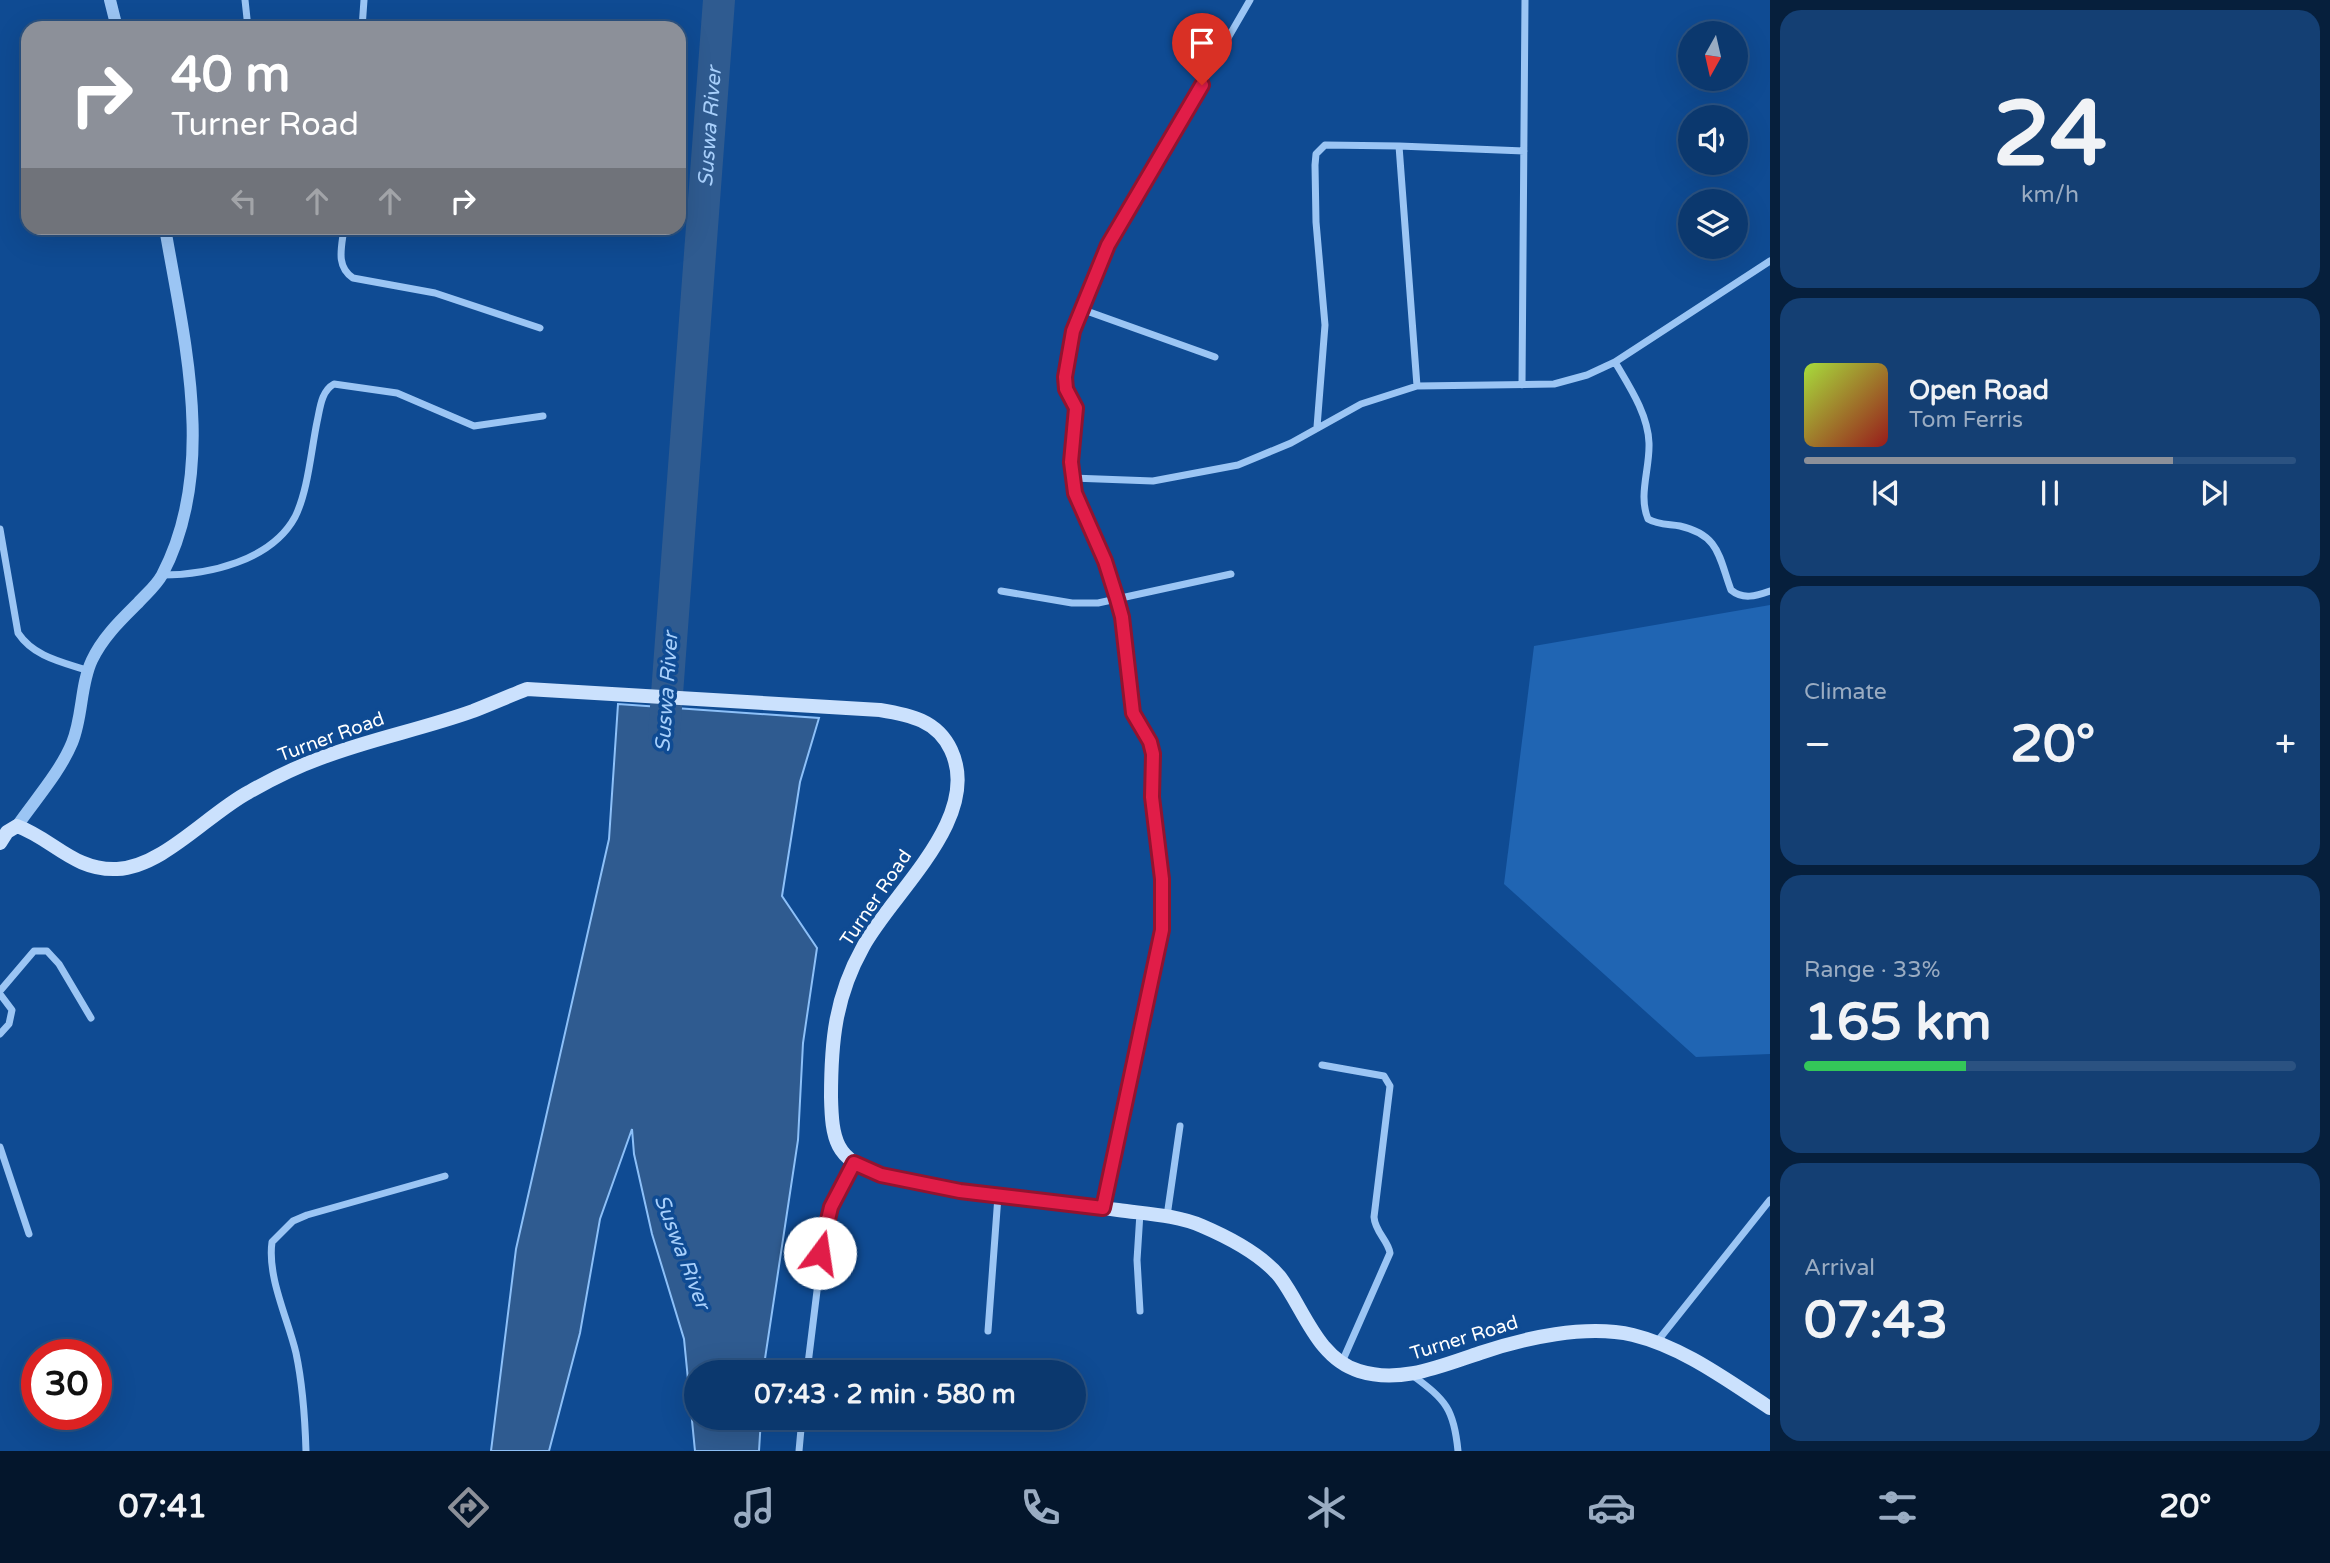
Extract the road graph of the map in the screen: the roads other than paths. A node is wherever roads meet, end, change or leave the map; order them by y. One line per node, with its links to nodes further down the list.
1 (110, 0): 6 (street)
2 (245, 0): 7 (street)
3 (364, 0): 8 (street)
4 (1250, 0): 14 (street)
5 (1525, 0): 10 (street)
6 (115, 21)
7 (247, 21)
8 (362, 21)
9 (1399, 146): 10 (street); 18 (street); 21 (street)
10 (1524, 151): 19 (street)
11 (166, 235): 25 (street)
12 (343, 235): 15 (street)
13 (1770, 261): 17 (street)
14 (1081, 309): 16 (street); 22 (street)
15 (540, 328)
16 (1215, 357)
17 (1615, 362): 19 (street); 26 (street)
18 (1417, 386): 19 (street); 21 (street)
19 (1522, 386)
20 (543, 416): 25 (street)
21 (1317, 428): 22 (street)
22 (1072, 478): 28 (street)
23 (0, 529): 29 (street)
24 (1231, 574): 28 (street)
25 (162, 575): 29 (street)
26 (1770, 590)
27 (1001, 591): 28 (street)
28 (1117, 599): 42 (street)
29 (89, 671): 30 (street)
30 (17, 826): 31 (main road); 38 (main road, Turner Road)
31 (0, 843)
32 (0, 993): 33 (street); 34 (street)
33 (92, 1018)
34 (0, 1034)
35 (1322, 1065): 50 (street)
36 (1180, 1126): 44 (street)
37 (0, 1147): 45 (street)
38 (854, 1163): 40 (main road, Turner Road); 49 (street)
39 (445, 1176): 54 (street)
40 (998, 1196): 42 (main road, Turner Road); 47 (street)
41 (1770, 1199): 48 (street)
42 (1103, 1208): 43 (main road, Turner Road)
43 (1140, 1213): 44 (main road, Turner Road); 46 (street)
44 (1167, 1216): 50 (main road, Turner Road)
45 (29, 1234)
46 (1140, 1311)
47 (988, 1331)
48 (1656, 1342): 51 (main road, Turner Road); 52 (main road, Turner Road)
49 (808, 1360)
50 (1342, 1362): 51 (main road, Turner Road)
51 (1412, 1374): 56 (street)
52 (1770, 1408)
53 (801, 1430): 55 (street)
54 (306, 1451)
55 (799, 1451)
56 (1458, 1451)

